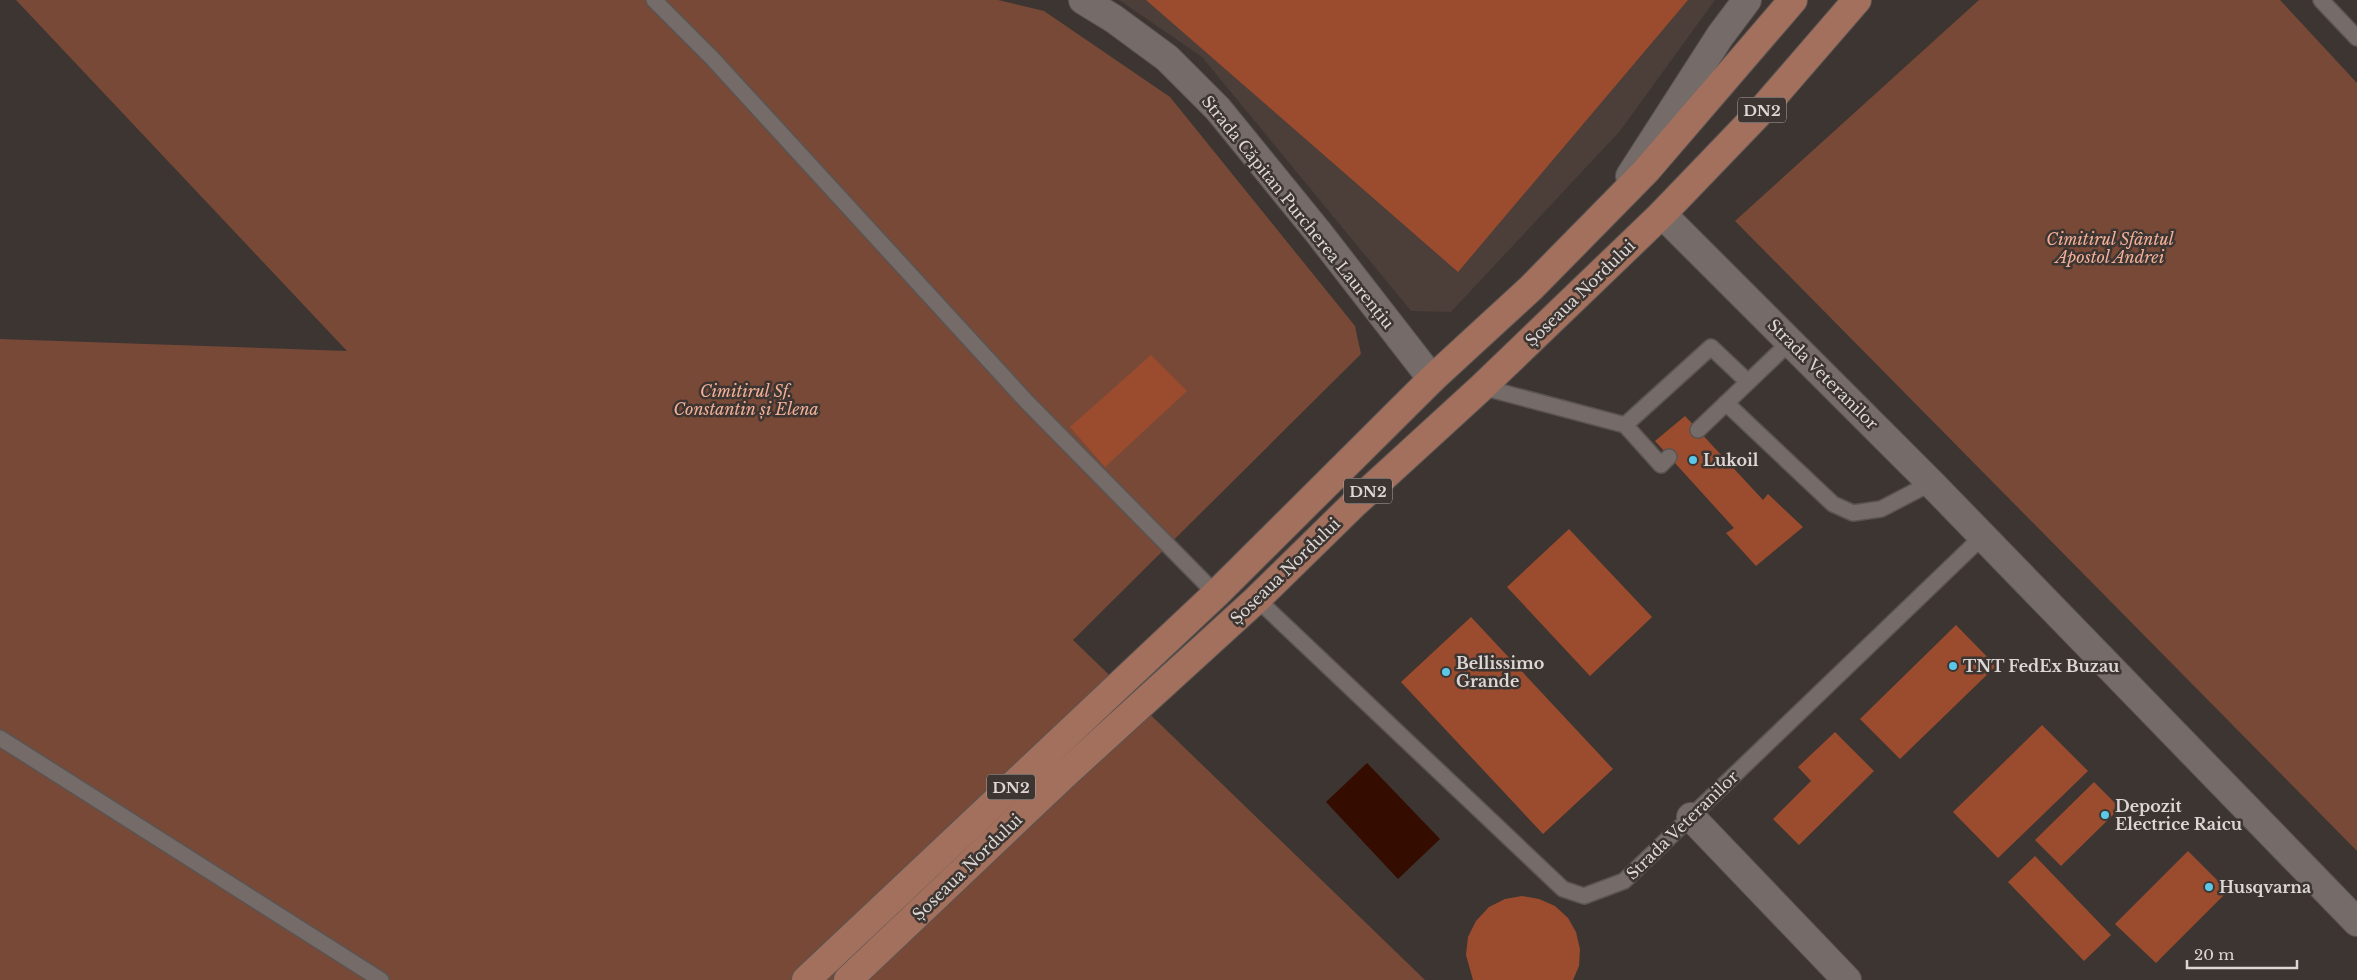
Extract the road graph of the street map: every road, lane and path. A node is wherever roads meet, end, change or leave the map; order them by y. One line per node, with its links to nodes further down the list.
1 (654, 0): 20 (lane)
2 (1083, 0): 11 (street, Strada Căpitan Purcherea Laurențiu)
3 (1746, 0): 8 (street, Șoseaua Nordului)
4 (1793, 0): 8 (main road, Șoseaua Nordului / DN2)
5 (1856, 0): 9 (main road, Șoseaua Nordului / DN2)
6 (2321, 0): 7 (lane)
7 (2357, 38)
8 (1612, 205): 11 (main road, Șoseaua Nordului / DN2)
9 (1662, 214): 10 (street, Strada Veteranilor); 13 (main road, Șoseaua Nordului / DN2)
10 (1791, 341): 12 (lane); 18 (street, Strada Veteranilor)
11 (1432, 379): 20 (main road, Șoseaua Nordului / DN2)
12 (1748, 382): 14 (lane); 15 (lane)
13 (1482, 387): 15 (lane); 21 (main road, Șoseaua Nordului / DN2)
14 (1726, 403): 16 (lane); 18 (lane)
15 (1625, 425): 17 (lane)
16 (1698, 430)
17 (1669, 457)
18 (1931, 483): 19 (street, Strada Veteranilor)
19 (1982, 536): 23 (lane, Strada Veteranilor); 24 (street, Strada Veteranilor)
20 (1216, 594): 26 (main road, Șoseaua Nordului / DN2)
21 (1257, 599): 23 (lane, Strada Veteranilor); 27 (main road, Șoseaua Nordului / DN2)
22 (0, 738): 25 (lane)
23 (1691, 817): 28 (street)
24 (2357, 922)
25 (381, 980)
26 (806, 980)
27 (848, 980)
28 (1847, 980)

